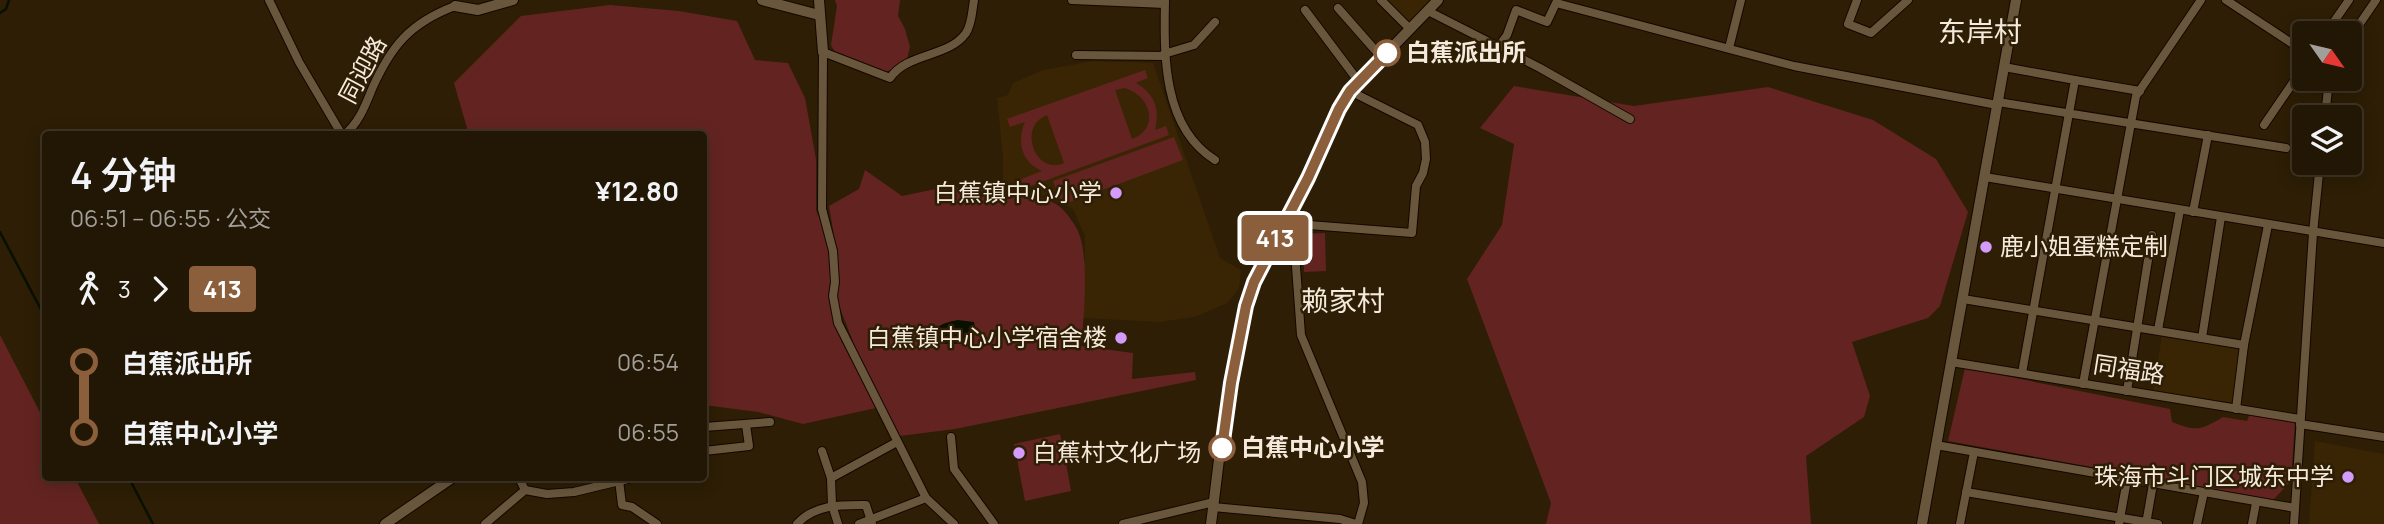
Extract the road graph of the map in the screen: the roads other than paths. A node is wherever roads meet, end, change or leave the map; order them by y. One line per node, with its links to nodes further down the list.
1 (269, 0): 47 (street)
2 (467, 0): 20 (street)
3 (513, 0): 20 (street)
4 (762, 0): 24 (street)
5 (819, 0): 24 (street)
6 (974, 0): 32 (street)
7 (1073, 0): 18 (street)
8 (1381, 0): 28 (street)
9 (1438, 0): 23 (street)
10 (1741, 0): 31 (street)
11 (1857, 0): 12 (street)
12 (1908, 0)
13 (2016, 0): 36 (street)
14 (2201, 0): 41 (street)
15 (2226, 0): 29 (street)
16 (2349, 0): 25 (street)
17 (2376, 0): 26 (street)
18 (1165, 2): 34 (street)
19 (1579, 4): 30 (street); 31 (street)
20 (454, 6): 48 (street, 同迎路)
21 (1338, 8): 35 (street)
22 (1304, 10): 38 (street)
23 (1428, 11): 28 (street); 30 (street)
24 (819, 15): 32 (street)
25 (2334, 21)
26 (2362, 21)
27 (1215, 22): 34 (street)
28 (1410, 29): 35 (street)
29 (2292, 43)
30 (1499, 46): 44 (street)
31 (1729, 48): 42 (street)
32 (823, 52): 83 (street)
33 (1076, 55): 34 (street)
34 (1164, 55): 51 (street)
35 (1382, 58): 38 (street)
36 (2004, 67): 37 (street); 42 (street)
37 (2075, 80): 41 (street); 43 (street)
38 (1359, 82): 40 (street)
39 (2292, 84): 46 (street)
40 (1350, 91): 58 (street); 61 (street)
41 (2140, 91): 45 (street)
42 (1998, 104): 43 (street); 53 (street)
43 (2069, 113): 45 (street); 54 (street)
44 (1630, 119)
45 (2131, 123): 49 (street); 55 (street)
46 (2264, 125)
47 (341, 131)
48 (347, 131)
49 (2208, 135): 50 (street); 57 (street)
50 (2286, 148)
51 (1215, 160)
52 (2319, 175): 62 (street)
53 (1985, 177): 54 (street); 65 (street)
54 (2055, 189): 55 (street); 66 (street)
55 (2117, 200): 56 (street); 67 (street)
56 (2180, 210): 57 (street); 69 (street)
57 (2193, 212): 59 (street)
58 (1287, 216): 61 (street); 100 (street)
59 (2221, 217): 60 (street); 70 (street)
60 (2268, 225): 62 (street); 71 (street)
61 (1302, 232): 116 (street)
62 (2313, 233): 64 (street); 77 (street)
63 (2152, 235): 68 (street)
64 (2384, 243)
65 (1963, 299): 66 (street); 72 (street)
66 (2033, 310): 67 (street); 73 (street)
67 (2095, 320): 68 (street); 74 (street)
68 (2137, 327): 69 (street); 75 (street)
69 (2158, 330): 70 (street)
70 (2202, 338): 71 (street)
71 (2244, 345): 76 (street)
72 (1951, 362): 73 (street, 同福路); 84 (street)
73 (2022, 373): 74 (street, 同福路)
74 (2082, 384): 75 (street, 同福路)
75 (2127, 391): 76 (street, 同福路)
76 (2236, 409): 77 (street, 同福路)
77 (2300, 421): 82 (street, 同福路); 102 (street)
78 (770, 422): 79 (street)
79 (746, 425): 80 (street); 85 (street)
80 (707, 427)
81 (951, 437): 113 (street)
82 (2384, 437)
83 (897, 442): 88 (street); 98 (street)
84 (1936, 445): 87 (street); 117 (street)
85 (707, 451)
86 (822, 451): 88 (street)
87 (1974, 452): 89 (street); 96 (street)
88 (831, 478): 101 (street)
89 (2127, 480): 94 (street); 103 (street)
90 (448, 481): 106 (street)
91 (520, 481): 95 (street)
92 (615, 481): 95 (street)
93 (619, 481): 108 (street)
94 (2153, 485): 97 (street); 105 (street)
95 (525, 490): 107 (street)
96 (1966, 492): 103 (street); 118 (street)
97 (2204, 492): 99 (street); 120 (street)
98 (926, 498): 104 (street); 112 (street)
99 (2256, 503): 102 (street); 121 (street)
100 (1214, 504): 114 (street); 115 (street); 116 (street)
101 (832, 505): 104 (street); 109 (street); 110 (street)
102 (2295, 508): 122 (street)
103 (2120, 521): 105 (street)
104 (871, 522): 111 (street)
105 (2146, 523): 119 (street)
106 (385, 524)
107 (485, 524)
108 (657, 524)
109 (797, 524)
110 (838, 524)
111 (859, 524)
112 (954, 524)
113 (994, 524)
114 (1123, 524)
115 (1211, 524)
116 (1357, 524)
117 (1922, 524)
118 (1960, 524)
119 (2158, 524)
120 (2197, 524)
121 (2252, 524)
122 (2294, 524)

